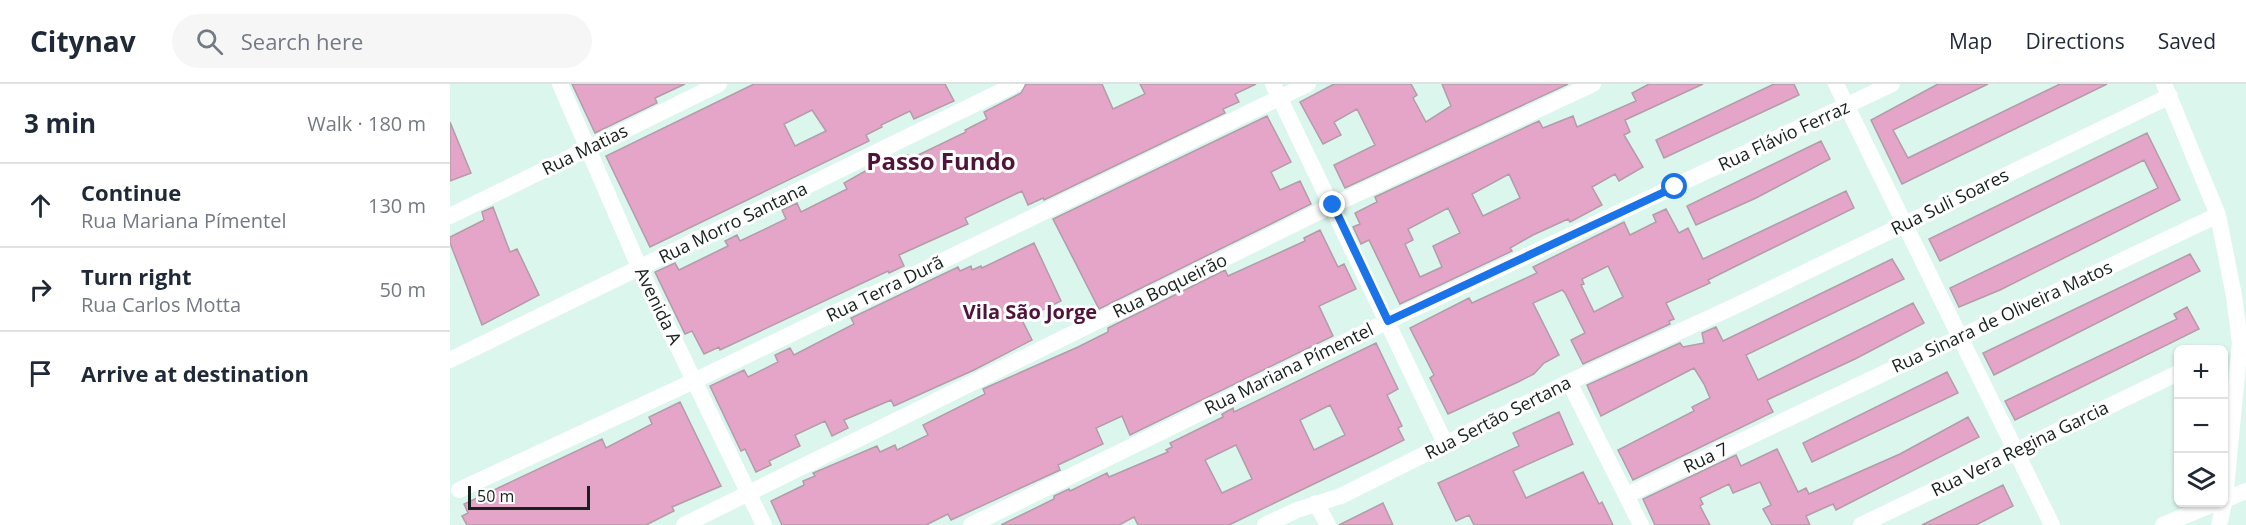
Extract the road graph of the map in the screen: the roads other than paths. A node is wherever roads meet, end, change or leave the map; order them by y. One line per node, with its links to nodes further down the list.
1 (560, 84): 11 (street, Avenida A)
2 (719, 84): 11 (street, Rua Matias)
3 (1016, 84): 17 (street, Rua Morro Santana)
4 (1308, 84): 9 (street, Rua Terra Durã)
5 (1593, 84): 13 (street, Rua Boqueirão)
6 (1836, 84): 10 (street)
7 (1892, 84): 10 (street, Rua Flávio Ferraz)
8 (2167, 90): 14 (street); 16 (street, Rua Suli Soares)
9 (1276, 91): 13 (street); 25 (street, Rua Terra Durã)
10 (1847, 106): 12 (street, Rua Flávio Ferraz); 16 (street)
11 (588, 149): 15 (street, Rua Matias); 17 (street, Avenida A)
12 (1675, 187): 19 (street, Rua Mariana Pímentel)
13 (1333, 205): 19 (street); 33 (street, Rua Boqueirão)
14 (2218, 214): 20 (street, Rua Sinara de Oliveira Matos); 21 (street)
15 (450, 216)
16 (1905, 224): 18 (street, Rua Suli Soares); 20 (street)
17 (640, 269): 23 (street, Rua Morro Santana); 25 (street, Avenida A)
18 (1731, 308): 26 (street, Rua Sertão Sertana)
19 (1388, 321): 28 (street); 41 (street, Rua Mariana Pímentel)
20 (1960, 337): 27 (street, Rua Sinara de Oliveira Matos); 29 (street)
21 (2240, 344): 22 (street); 30 (street)
22 (2228, 349)
23 (450, 360)
24 (2174, 375): 29 (street, Rua Vera Regina Garcia)
25 (694, 381): 31 (street, Rua Terra Durã); 33 (street, Avenida A)
26 (1569, 382): 28 (street, Rua Sertão Sertana); 34 (street)
27 (1786, 420): 34 (street, Rua 7)
28 (1446, 445): 36 (street, Rua Sertão Sertana)
29 (2016, 451): 45 (street, Rua Vera Regina Garcia); 46 (street)
30 (2228, 453)
31 (459, 489)
32 (2246, 491): 35 (street)
33 (749, 494): 39 (street, Rua Boqueirão); 40 (street, Avenida A)
34 (1627, 495): 44 (street)
35 (2228, 498)
36 (1316, 503): 42 (street, Rua Sertão Sertana); 43 (street)
37 (2207, 507): 47 (street)
38 (2221, 507): 48 (street)
39 (684, 525)
40 (764, 525)
41 (971, 525)
42 (1265, 525)
43 (1328, 525)
44 (1641, 525)
45 (1861, 525)
46 (2052, 525)
47 (2163, 525)
48 (2219, 525)

